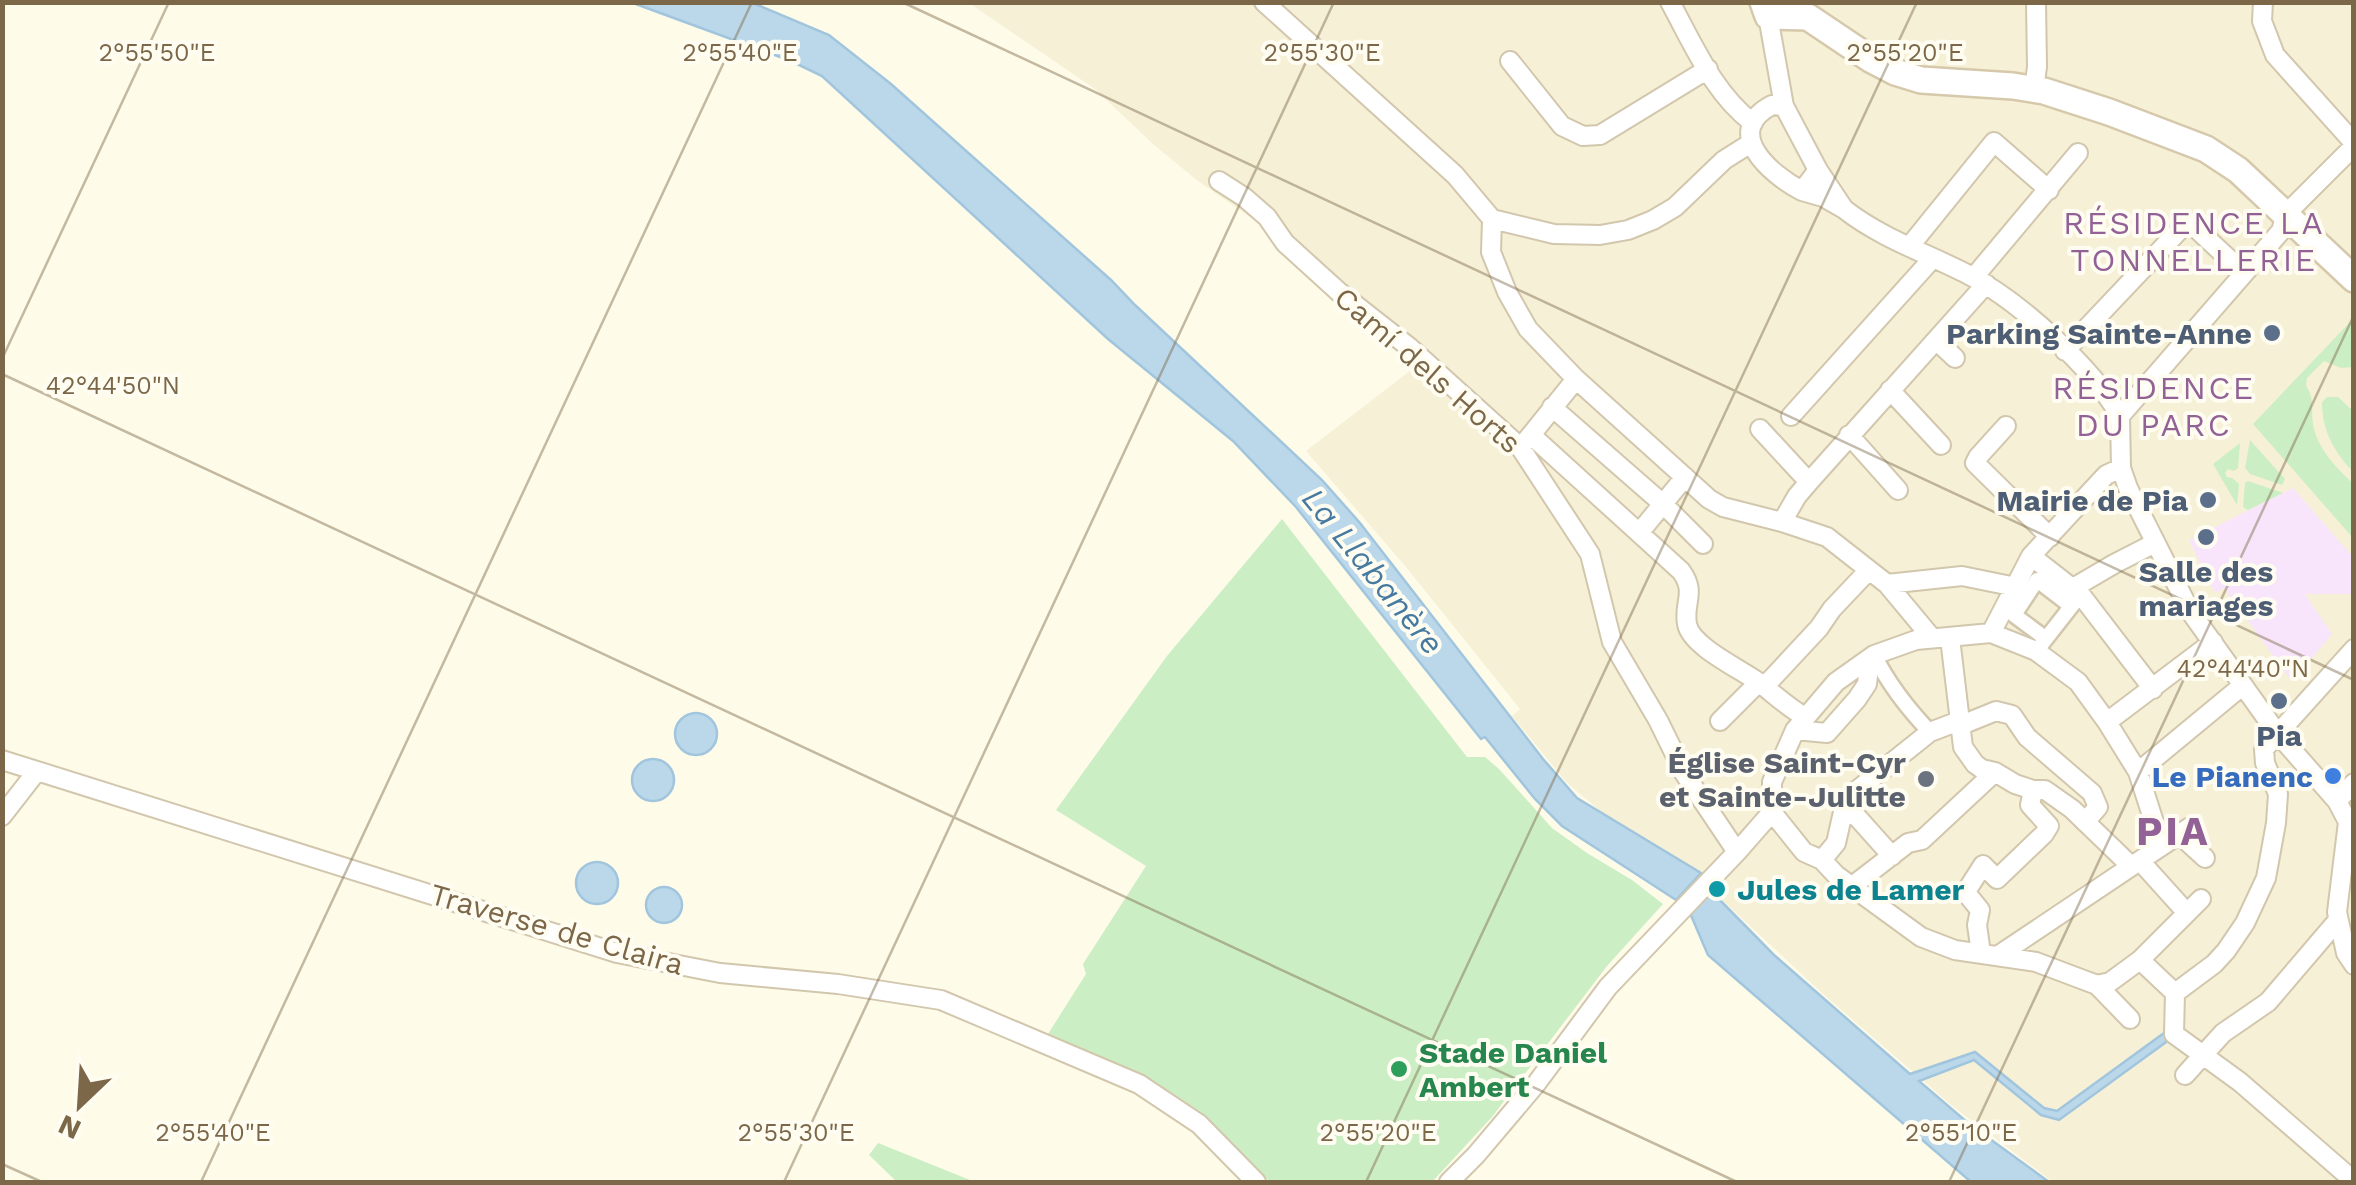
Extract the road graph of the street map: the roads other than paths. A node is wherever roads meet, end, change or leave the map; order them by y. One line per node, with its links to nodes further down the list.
1 (1264, 2): 21 (street)
2 (1670, 2): 8 (street)
3 (2036, 2): 9 (street)
4 (2263, 2): 13 (street)
5 (1766, 9): 6 (main road); 10 (street)
6 (1797, 9): 9 (main road)
7 (1510, 61): 8 (street)
8 (1708, 70): 11 (street)
9 (2034, 89): 20 (main road)
10 (1784, 106): 11 (street); 15 (street)
11 (1753, 123): 12 (street)
12 (1751, 142): 18 (street); 21 (street)
13 (2354, 144): 20 (street)
14 (2078, 153): 17 (street)
15 (1818, 170): 18 (street); 19 (street)
16 (1219, 182): 38 (street, Camí dels Horts)
17 (2049, 190): 22 (street); 26 (street)
18 (1802, 191): 19 (street)
19 (1844, 209): 22 (street)
20 (2286, 214): 24 (street); 25 (main road)
21 (1492, 219): 30 (street)
22 (1909, 246): 23 (street)
23 (1933, 258): 26 (street); 33 (street)
24 (2244, 274): 28 (street); 34 (street)
25 (2354, 279)
26 (1980, 281): 27 (street); 28 (street)
27 (1937, 341): 29 (street); 31 (street)
28 (2065, 351): 34 (street)
29 (1956, 358)
30 (1576, 379): 32 (street); 41 (street)
31 (1890, 390): 37 (street); 39 (street)
32 (1552, 407): 38 (street); 44 (street)
33 (1791, 416)
34 (2120, 416): 40 (street)
35 (2006, 426): 47 (street)
36 (1760, 428): 42 (street)
37 (1849, 435): 42 (street); 43 (street)
38 (1525, 441): 46 (street); 82 (street, Camí dels Horts)
39 (1941, 444)
40 (2121, 468): 47 (street); 49 (street)
41 (1685, 478): 44 (street); 45 (street)
42 (1809, 482): 45 (street)
43 (1898, 490)
44 (1663, 504): 46 (street); 48 (street)
45 (1782, 522): 51 (street)
46 (1639, 532): 61 (street)
47 (2050, 537): 50 (street)
48 (1703, 544)
49 (2154, 544): 54 (street); 57 (street)
50 (2031, 556): 53 (street); 54 (street)
51 (1868, 571): 52 (street); 61 (street)
52 (1887, 584): 53 (street); 56 (street)
53 (2022, 590): 54 (street); 55 (street); 58 (street)
54 (2075, 596): 58 (street); 63 (street)
55 (1991, 634): 56 (street); 58 (street)
56 (1941, 638): 60 (street); 66 (street)
57 (2213, 642): 62 (street); 63 (street)
58 (2041, 645): 65 (street)
59 (2354, 648): 69 (street)
60 (1872, 657): 67 (street); 67 (street); 68 (street)
61 (1762, 684): 64 (street); 67 (street)
62 (2242, 686): 69 (street); 72 (street)
63 (2154, 688): 65 (street)
64 (1720, 721)
65 (2107, 722): 72 (street)
66 (1959, 723): 68 (street); 73 (street); 80 (street)
67 (1800, 724): 78 (street)
68 (1930, 732): 77 (street)
69 (2277, 733): 76 (street); 95 (street)
70 (2, 760): 71 (street, Traverse de Claira)
71 (36, 771): 79 (street); 100 (street, Traverse de Claira)
72 (2138, 772): 86 (street)
73 (1990, 776): 75 (street); 83 (street)
74 (2354, 783): 76 (street)
75 (2031, 792): 80 (street); 91 (street)
76 (2337, 801): 81 (street)
77 (1844, 809): 83 (street); 85 (street)
78 (1772, 812): 82 (street); 85 (street)
79 (2, 816)
80 (2085, 822): 86 (street)
81 (2351, 823): 90 (street)
82 (1737, 852): 101 (street)
83 (1892, 856): 87 (street)
84 (2207, 856): 86 (street)
85 (1822, 860): 87 (street)
86 (2141, 860): 89 (street); 91 (street)
87 (1852, 887): 91 (street)
88 (2201, 899): 89 (street)
89 (2187, 913): 92 (street)
90 (2337, 916): 93 (street); 97 (street)
91 (1990, 954): 94 (street)
92 (2140, 960): 94 (street); 95 (street)
93 (2354, 964)
94 (2097, 984): 96 (street)
95 (2175, 993): 97 (street)
96 (2130, 1019)
97 (2202, 1056): 98 (street); 99 (street)
98 (2185, 1075)
99 (2354, 1181)
100 (1256, 1182)
101 (1449, 1182)

